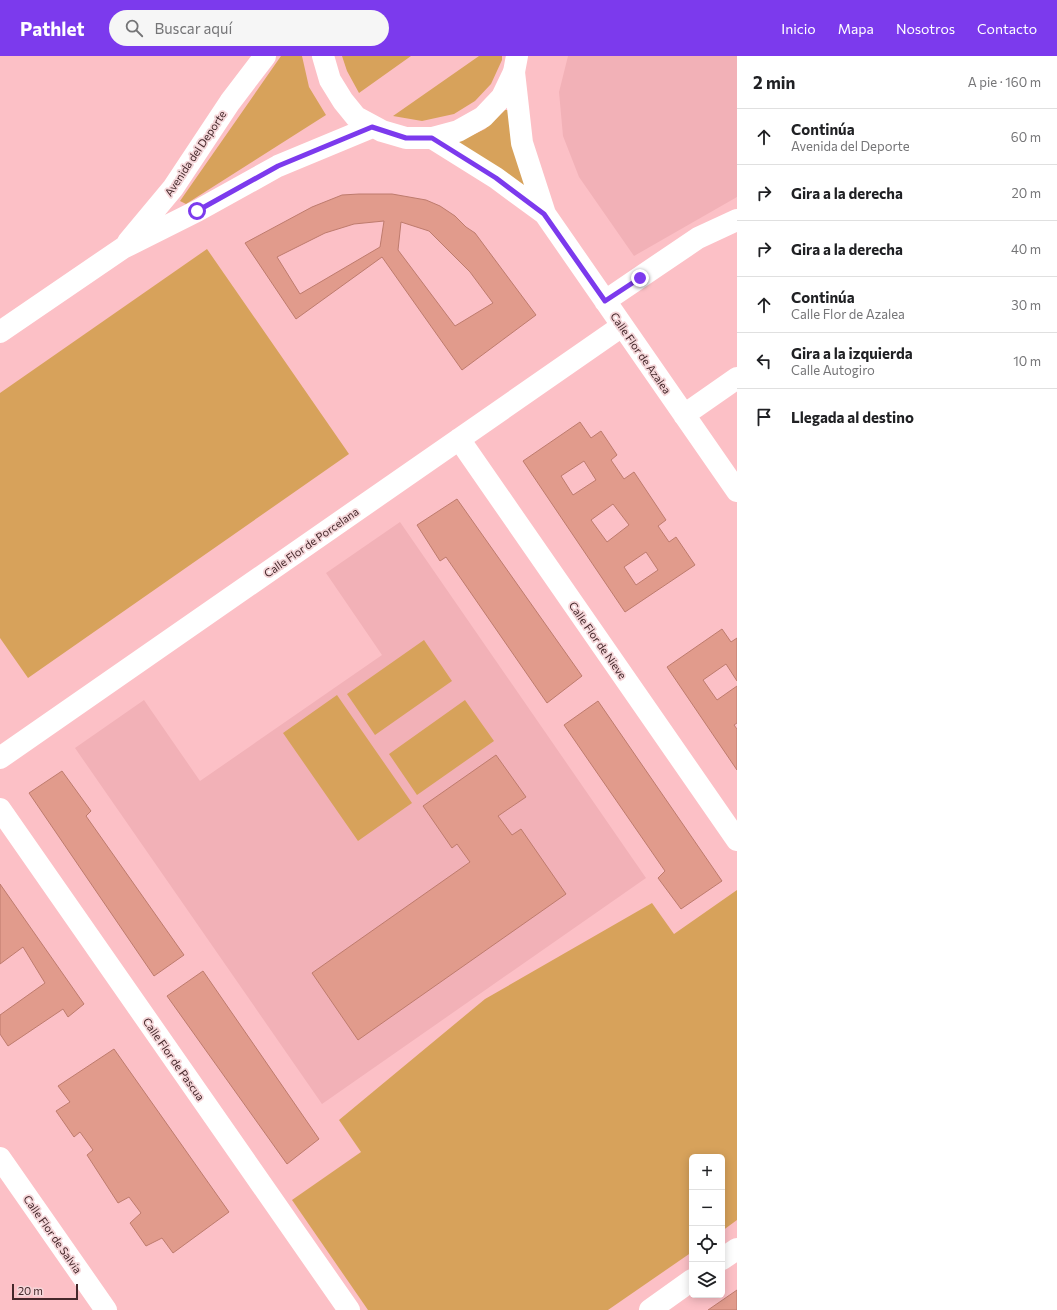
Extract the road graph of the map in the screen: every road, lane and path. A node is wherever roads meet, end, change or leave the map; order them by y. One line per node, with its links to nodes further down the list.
1 (265, 56): 8 (street, Avenida del Deporte)
2 (323, 56): 4 (street)
3 (516, 64): 5 (street); 6 (street)
4 (372, 127): 5 (street); 8 (street, Avenida del Deporte)
5 (432, 138): 6 (street)
6 (544, 214): 9 (street, Calle Flor de Azalea)
7 (737, 220): 9 (street)
8 (123, 248): 11 (street, Avenida del Deporte)
9 (605, 301): 10 (street, Calle Flor de Azalea)
10 (622, 326): 13 (street, Calle Flor de Azalea); 14 (street, Calle Flor de Porcelana)
11 (0, 332)
12 (737, 378): 13 (street)
13 (684, 415): 15 (street, Calle Flor de Azalea)
14 (459, 439): 16 (street, Calle Flor de Porcelana); 18 (street, Calle Flor de Nieve)
15 (737, 492)
16 (0, 758)
17 (0, 809): 24 (street, Calle Flor de Pascua)
18 (737, 840)
19 (0, 1158): 23 (street, Calle Flor de Salvia)
20 (737, 1249): 21 (street)
21 (725, 1257)
22 (689, 1282): 25 (street)
23 (106, 1310)
24 (348, 1310)
25 (650, 1310)

